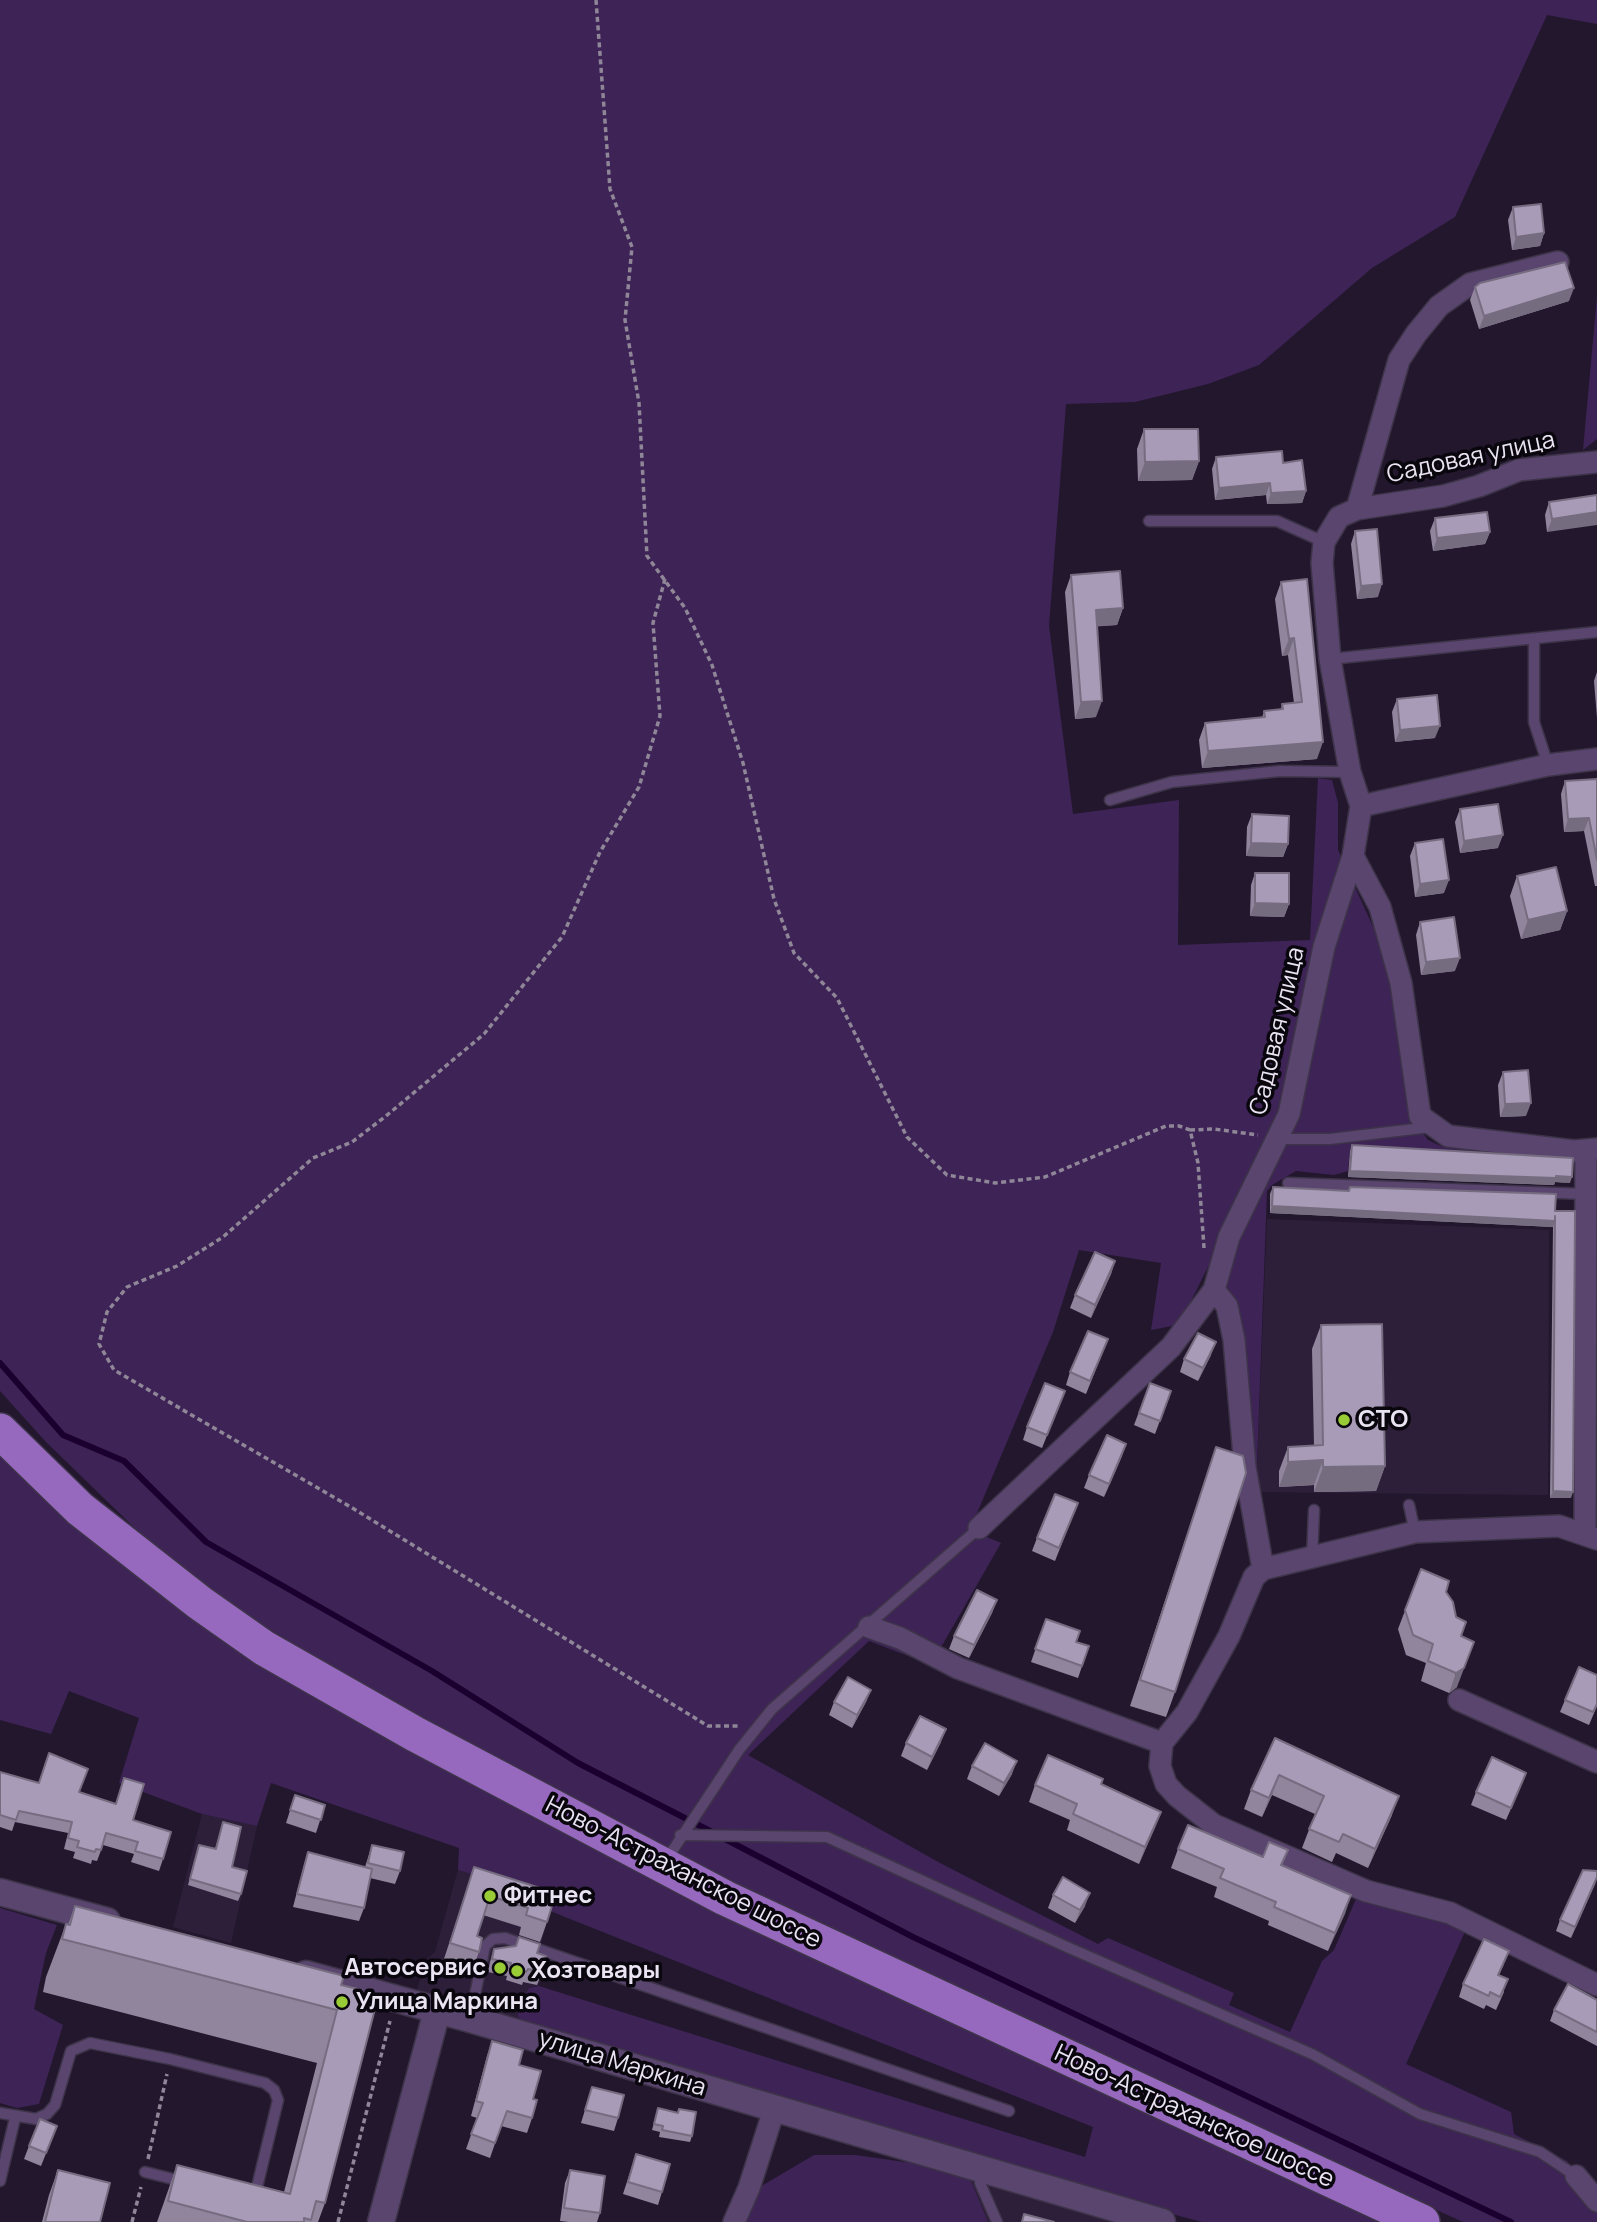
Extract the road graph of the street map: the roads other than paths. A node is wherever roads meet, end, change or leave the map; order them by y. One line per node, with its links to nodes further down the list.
1 (1558, 262): 3 (street)
2 (1597, 462): 3 (street, Садовая улица)
3 (1357, 509): 5 (street)
4 (1149, 521): 5 (lane)
5 (1324, 542): 8 (street)
6 (1597, 632): 7 (lane)
7 (1534, 641): 8 (lane); 10 (lane)
8 (1330, 659): 11 (street)
9 (1597, 759): 10 (street)
10 (1548, 765): 13 (street)
11 (1350, 772): 12 (lane); 13 (street)
12 (1110, 800)
13 (1361, 806): 14 (street, Садовая улица)
14 (1353, 856): 15 (street); 16 (street, Садовая улица)
15 (1431, 1126): 16 (lane); 17 (street)
16 (1278, 1139): 20 (street, Садовая улица)
17 (1592, 1149): 19 (street)
18 (1288, 1183): 19 (lane)
19 (1586, 1194): 26 (street)
20 (1214, 1290): 24 (street, Садовая улица); 28 (street)
21 (0, 1431): 33 (main road, Ново-Астраханское шоссе)
22 (1409, 1505): 25 (lane)
23 (1314, 1510): 27 (lane)
24 (979, 1528): 29 (lane)
25 (1415, 1532): 26 (street); 27 (street)
26 (1591, 1536)
27 (1312, 1558): 28 (street)
28 (1264, 1569): 31 (street)
29 (869, 1627): 31 (street); 33 (lane)
30 (1459, 1700): 32 (street)
31 (1162, 1743): 37 (street)
32 (1597, 1762)
33 (672, 1850): 46 (lane); 56 (main road, Ново-Астраханское шоссе)
34 (0, 1892): 35 (street)
35 (134, 1928)
36 (280, 1968): 38 (street, улица Маркина)
37 (1597, 1985)
38 (437, 2011): 39 (street, улица Маркина); 52 (street)
39 (470, 2019): 40 (street, улица Маркина); 41 (lane)
40 (774, 2110): 44 (street, улица Маркина); 53 (street)
41 (1009, 2111)
42 (0, 2113): 43 (lane)
43 (15, 2118): 47 (lane); 49 (lane)
44 (981, 2171): 51 (street, улица Маркина); 54 (lane)
45 (145, 2172): 48 (lane)
46 (1576, 2176): 50 (street)
47 (0, 2181)
48 (198, 2186)
49 (238, 2196)
50 (1597, 2201)
51 (1118, 2216): 55 (street, улица Маркина)
52 (382, 2222)
53 (734, 2222)
54 (997, 2222)
55 (1162, 2222)
56 (1422, 2222)

